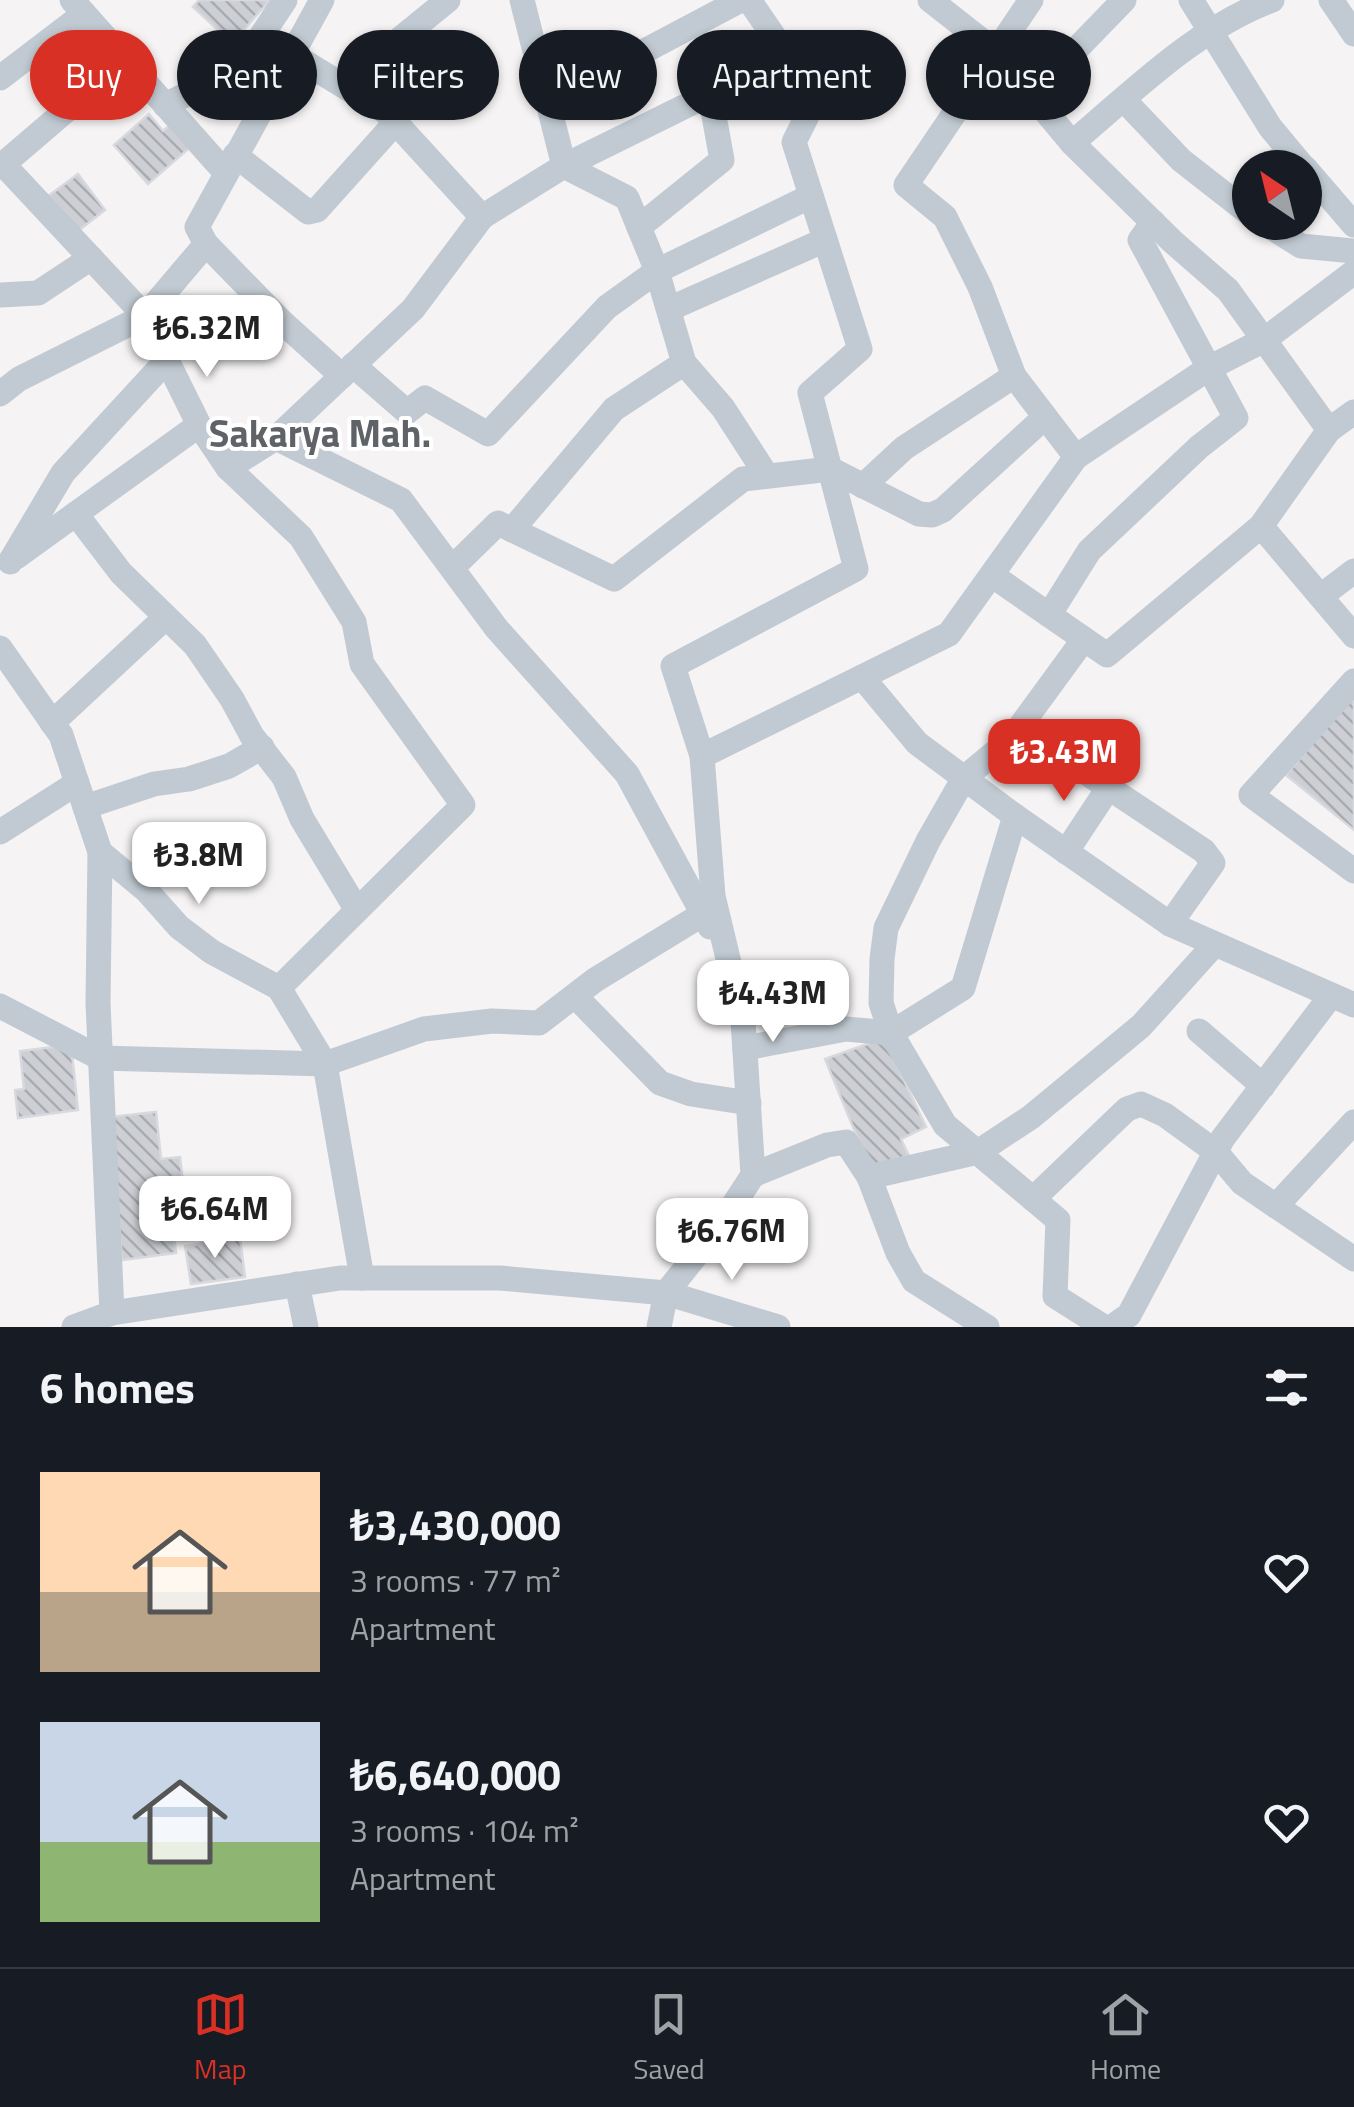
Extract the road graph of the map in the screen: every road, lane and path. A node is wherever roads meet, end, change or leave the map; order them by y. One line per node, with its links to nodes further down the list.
1 (286, 0): 28 (street)
2 (322, 0): 15 (street)
3 (448, 0): 16 (street)
4 (522, 0): 17 (street)
5 (741, 0): 24 (street)
6 (749, 0): 18 (street)
7 (930, 0): 19 (street)
8 (1031, 0): 20 (street)
9 (1124, 0): 22 (street)
10 (1191, 0): 21 (street)
11 (1272, 0): 21 (street)
12 (1332, 0): 23 (street)
13 (78, 7): 14 (street); 25 (street)
14 (98, 30)
15 (305, 30)
16 (412, 30)
17 (530, 30)
18 (769, 30)
19 (968, 30)
20 (1010, 30)
21 (1211, 31): 27 (street); 39 (street)
22 (1091, 34)
23 (1354, 34)
24 (657, 44)
25 (0, 78)
26 (157, 96): 28 (street)
27 (1124, 100): 38 (street); 45 (street)
28 (165, 105): 40 (street)
29 (677, 110): 42 (street)
30 (55, 120): 41 (street)
31 (254, 120): 40 (street)
32 (552, 120): 42 (street)
33 (715, 120): 49 (street)
34 (805, 120): 44 (street)
35 (949, 120): 65 (street)
36 (1053, 120): 38 (street)
37 (396, 122): 40 (street); 46 (street)
38 (1072, 143): 47 (street)
39 (1290, 150)
40 (230, 164): 52 (street)
41 (2, 165): 54 (street)
42 (564, 166): 46 (street); 49 (street)
43 (1322, 188): 48 (street)
44 (811, 196): 50 (street); 55 (street)
45 (1232, 200)
46 (482, 217): 64 (street)
47 (1153, 222): 60 (street); 63 (street)
48 (1354, 225)
49 (639, 227): 55 (street)
50 (825, 240): 58 (street); 74 (street)
51 (1292, 240): 53 (street)
52 (206, 244): 59 (street); 64 (street)
53 (1354, 251)
54 (91, 258): 57 (street); 59 (street)
55 (657, 271): 58 (street); 64 (street)
56 (1354, 272): 60 (street)
57 (0, 295)
58 (669, 309): 62 (street)
59 (144, 316): 61 (street); 66 (street)
60 (1264, 340): 63 (street); 70 (street)
61 (167, 360): 69 (street); 80 (street)
62 (684, 363): 75 (street); 79 (street)
63 (1210, 368): 72 (street); 85 (street)
64 (347, 370): 71 (street)
65 (1014, 376): 68 (street); 76 (street)
66 (0, 394)
67 (1354, 412): 70 (street)
68 (1045, 418): 72 (street); 76 (street)
69 (199, 425): 73 (street); 77 (street)
70 (1329, 430): 78 (street)
71 (276, 438): 73 (street); 81 (street)
72 (1076, 457): 83 (street)
73 (228, 468): 104 (street)
74 (830, 468): 75 (street); 76 (street); 95 (street)
75 (768, 476): 79 (street)
76 (864, 486)
77 (76, 514): 80 (street); 86 (street)
78 (1261, 526): 84 (street); 88 (street)
79 (512, 530): 81 (street)
80 (5, 565)
81 (453, 566): 105 (street)
82 (1354, 571): 84 (street)
83 (993, 576): 85 (street); 90 (street)
84 (1321, 596): 87 (street)
85 (1049, 615): 88 (street)
86 (166, 616): 92 (street); 94 (street)
87 (1354, 636)
88 (1084, 639): 93 (street)
89 (0, 648): 92 (street)
90 (862, 677): 95 (street); 96 (street)
91 (1354, 681): 103 (street)
92 (52, 723): 98 (street)
93 (1019, 728): 96 (street); 97 (street)
94 (262, 747): 98 (street); 104 (street)
95 (702, 756): 108 (street)
96 (964, 778): 99 (street); 114 (street)
97 (1108, 787): 102 (street); 106 (street)
98 (81, 795): 100 (street); 101 (street)
99 (1015, 816): 102 (street); 114 (street)
100 (0, 832)
101 (100, 852): 109 (street); 116 (street)
102 (1066, 852): 106 (street)
103 (1354, 871)
104 (357, 910): 109 (street)
105 (703, 914): 108 (street); 110 (street)
106 (1170, 924): 107 (street)
107 (1214, 944): 111 (street); 121 (street)
108 (729, 962): 115 (street)
109 (278, 988): 117 (street)
110 (575, 996): 117 (street); 119 (street)
111 (1342, 1002): 118 (street)
112 (0, 1006): 116 (street)
113 (1199, 1031): 118 (street)
114 (891, 1033): 115 (street); 121 (street)
115 (745, 1048): 119 (street)
116 (100, 1058): 117 (street); 131 (street)
117 (325, 1064): 128 (street)
118 (1263, 1086): 122 (street)
119 (749, 1102): 123 (street)
120 (1354, 1122): 126 (street)
121 (978, 1152): 124 (street); 125 (street)
122 (1216, 1152): 125 (street); 126 (street); 138 (street)
123 (753, 1175): 124 (street); 130 (street)
124 (869, 1176): 136 (street)
125 (1034, 1199): 137 (street)
126 (1276, 1206): 127 (street)
127 (1354, 1259)
128 (362, 1278): 129 (street); 130 (street)
129 (297, 1284): 131 (street); 133 (street)
130 (666, 1293): 134 (street); 135 (street)
131 (112, 1313): 132 (street)
132 (74, 1327)
133 (306, 1327)
134 (659, 1327)
135 (778, 1327)
136 (986, 1327)
137 (1104, 1327)
138 (1112, 1327)

